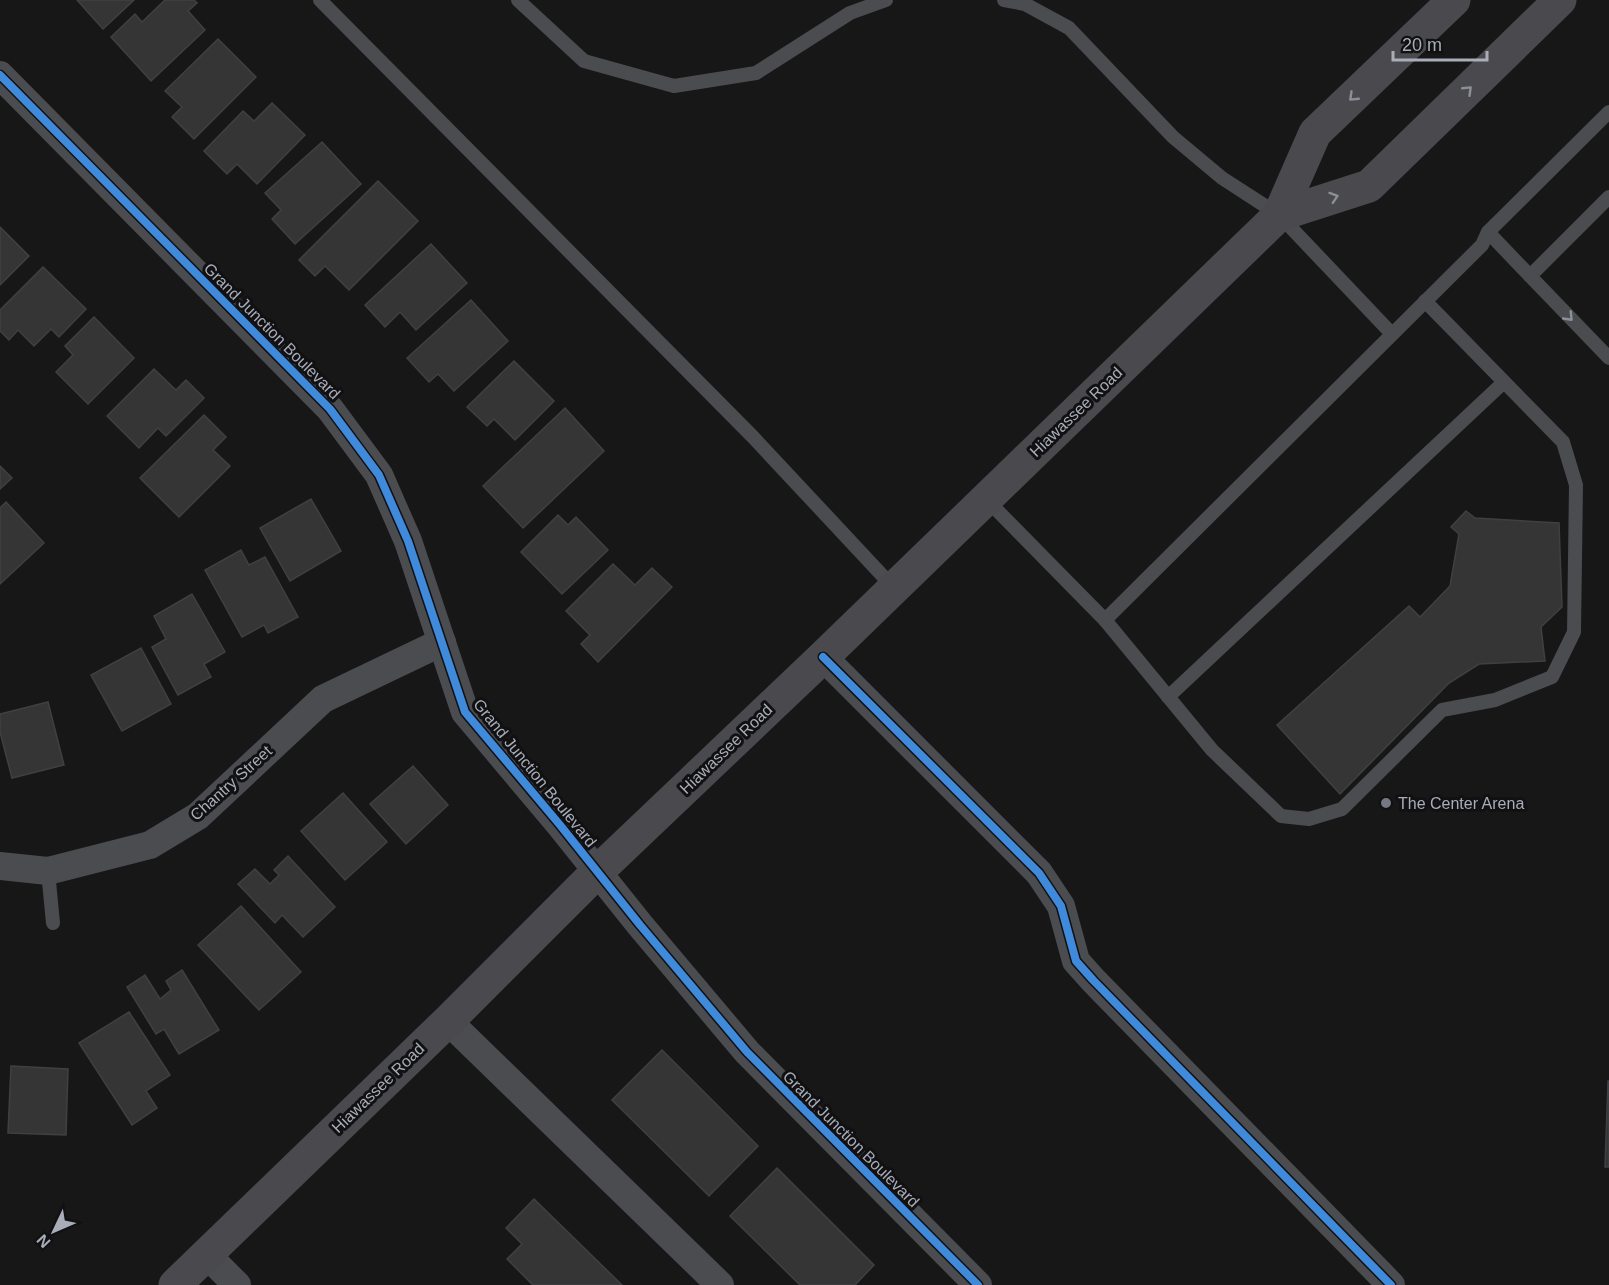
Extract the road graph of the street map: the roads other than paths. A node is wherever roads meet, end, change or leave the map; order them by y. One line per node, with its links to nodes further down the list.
1 (320, 0): 18 (lane)
2 (518, 0): 3 (lane)
3 (886, 0)
4 (1004, 0): 10 (lane)
5 (1454, 0): 10 (main road, Hiawassee Road, one-way to 10)
6 (1560, 0): 10 (main road, Hiawassee Road, one-way to 6)
7 (0, 75): 20 (street, Grand Junction Boulevard)
8 (1609, 112): 11 (lane)
9 (1609, 197): 12 (lane)
10 (1279, 215): 14 (lane); 17 (main road, Hiawassee Road)
11 (1488, 232): 12 (lane); 13 (lane)
12 (1530, 276): 15 (lane, one-way to 15)
13 (1425, 301): 14 (lane); 16 (lane)
14 (1392, 334): 19 (lane)
15 (1609, 358)
16 (1504, 381): 22 (lane); 22 (lane)
17 (986, 499): 18 (main road, Hiawassee Road); 19 (lane)
18 (894, 588): 21 (main road, Hiawassee Road)
19 (1105, 620): 22 (lane)
20 (442, 642): 24 (street, Chantry Street); 25 (street, Grand Junction Boulevard)
21 (823, 657): 25 (main road, Hiawassee Road); 33 (street)
22 (1168, 697)
23 (0, 866): 24 (street, Chantry Street)
24 (48, 871): 26 (lane)
25 (597, 872): 27 (main road, Hiawassee Road); 32 (street, Grand Junction Boulevard)
26 (53, 923)
27 (448, 1021): 28 (main road, Hiawassee Road); 31 (street)
28 (206, 1254): 29 (main road, Hiawassee Road); 30 (street)
29 (175, 1285)
30 (237, 1285)
31 (720, 1285)
32 (978, 1285)
33 (1391, 1285)

